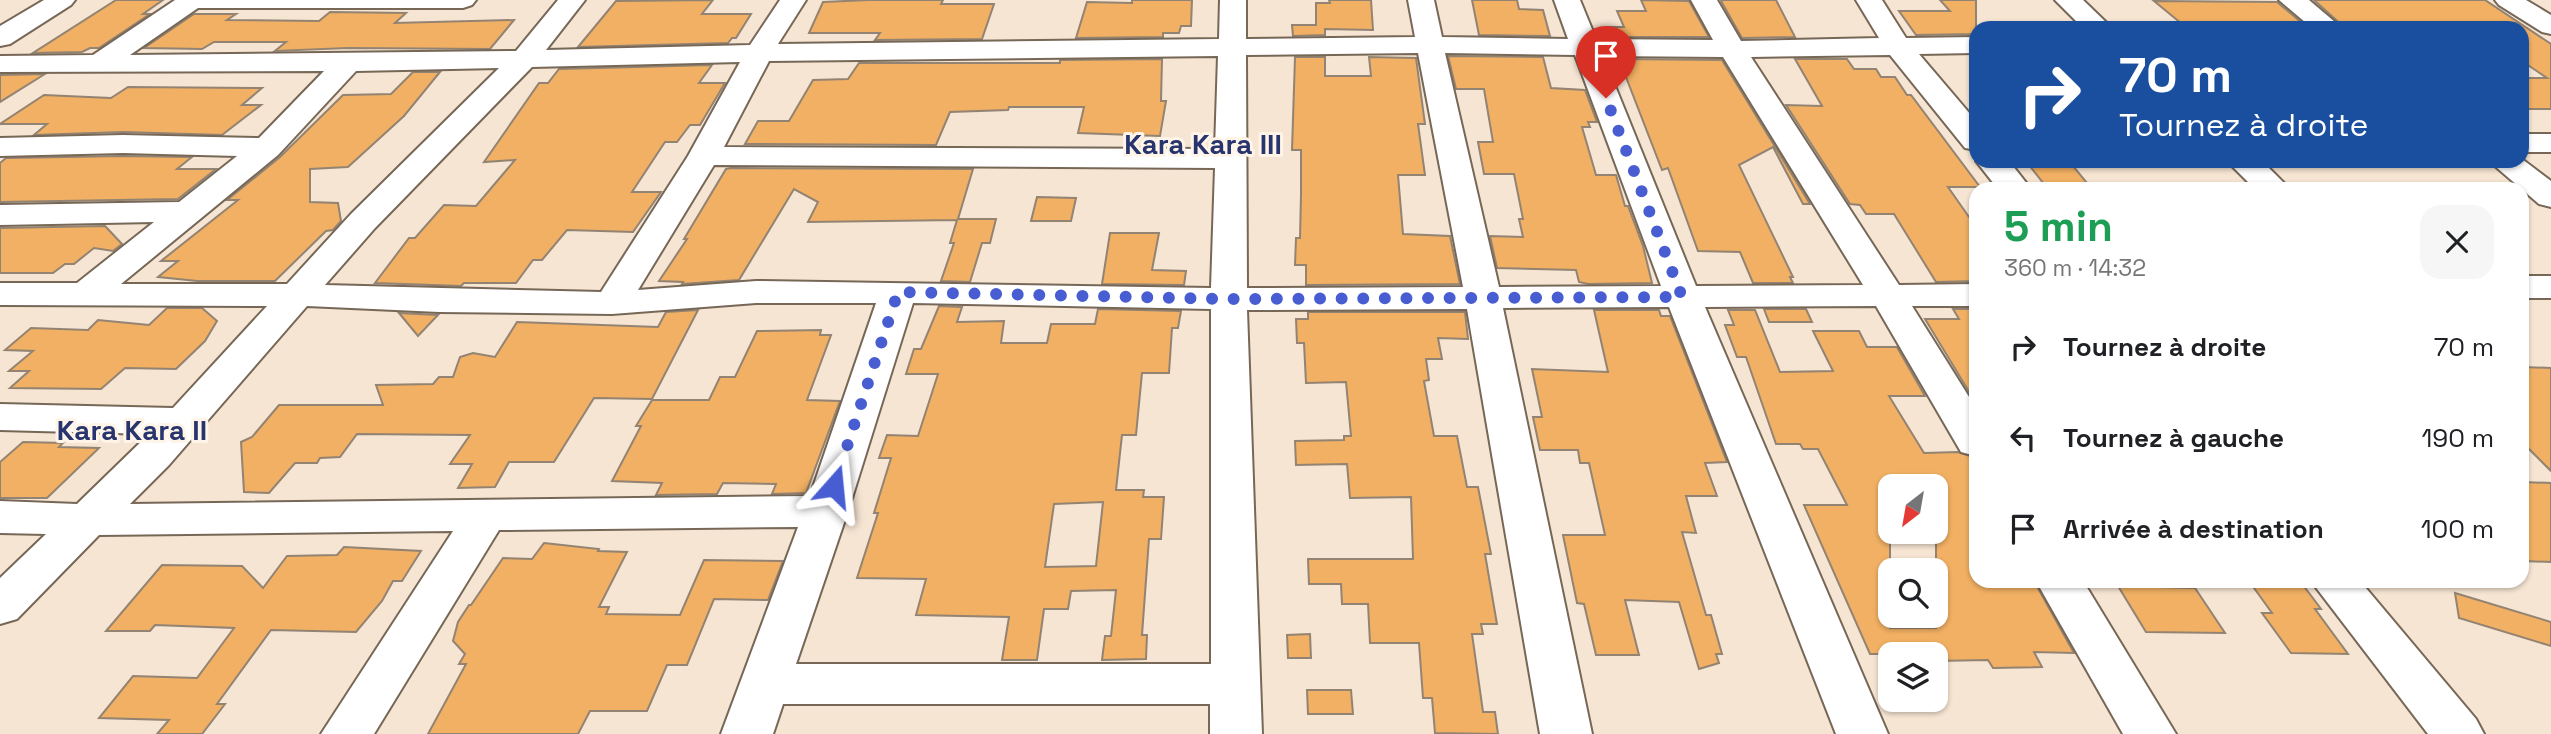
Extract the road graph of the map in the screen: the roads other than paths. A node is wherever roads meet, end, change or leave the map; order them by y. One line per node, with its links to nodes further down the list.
1 (402, 0): 2 (street); 31 (street)
2 (463, 0)
3 (572, 0): 28 (street)
4 (793, 0): 27 (street)
5 (1233, 0): 24 (street)
6 (1421, 0): 21 (street)
7 (1567, 0): 25 (street)
8 (1704, 0): 26 (street)
9 (1869, 0): 23 (street)
10 (2068, 0): 15 (street)
11 (2292, 0): 16 (street)
12 (2508, 0): 17 (street)
13 (59, 2): 14 (street); 20 (street)
14 (11, 4)
15 (2091, 21)
16 (2320, 21)
17 (2528, 21)
18 (2529, 22): 19 (street)
19 (2544, 37)
20 (0, 38)
21 (1429, 45): 24 (street); 25 (street); 55 (street)
22 (1969, 45): 23 (street)
23 (1897, 46): 26 (street); 32 (street)
24 (1231, 47): 27 (street); 38 (street)
25 (1587, 49): 26 (street); 56 (street)
26 (1732, 49): 54 (street)
27 (760, 53): 28 (street); 37 (street)
28 (524, 59): 29 (street); 52 (street)
29 (348, 63): 31 (street); 36 (street)
30 (0, 64): 31 (street)
31 (99, 64)
32 (1969, 133)
33 (2529, 143): 34 (street)
34 (2551, 143)
35 (0, 147): 36 (street)
36 (267, 148): 45 (street)
37 (704, 156): 38 (street); 58 (street)
38 (1232, 159): 57 (street)
39 (1998, 168): 42 (street)
40 (2251, 168): 43 (street)
41 (2514, 168): 44 (street)
42 (2009, 182)
43 (2266, 182)
44 (2551, 197)
45 (185, 212): 46 (street); 51 (street)
46 (0, 215)
47 (2529, 287): 48 (street)
48 (2551, 287)
49 (898, 292): 57 (street); 58 (street); 62 (street)
50 (0, 294): 51 (street)
51 (86, 294): 52 (street)
52 (296, 295): 58 (street); 60 (street)
53 (1969, 295): 54 (street)
54 (1888, 296): 56 (street); 61 (street)
55 (1483, 297): 56 (street); 57 (street); 74 (street)
56 (1682, 297): 75 (street)
57 (1229, 299): 70 (street)
58 (612, 303)
59 (0, 417): 60 (street)
60 (182, 422): 65 (street)
61 (1969, 430)
62 (826, 511): 63 (street); 69 (street)
63 (487, 514): 65 (street); 71 (street)
64 (0, 517): 65 (street)
65 (86, 520): 68 (street)
66 (2063, 588): 76 (street)
67 (2340, 588): 77 (street)
68 (0, 607)
69 (764, 684): 70 (street); 72 (street)
70 (1237, 684): 73 (street)
71 (347, 734)
72 (747, 734)
73 (1236, 734)
74 (1566, 734)
75 (1862, 734)
76 (2150, 734)
77 (2458, 734)

